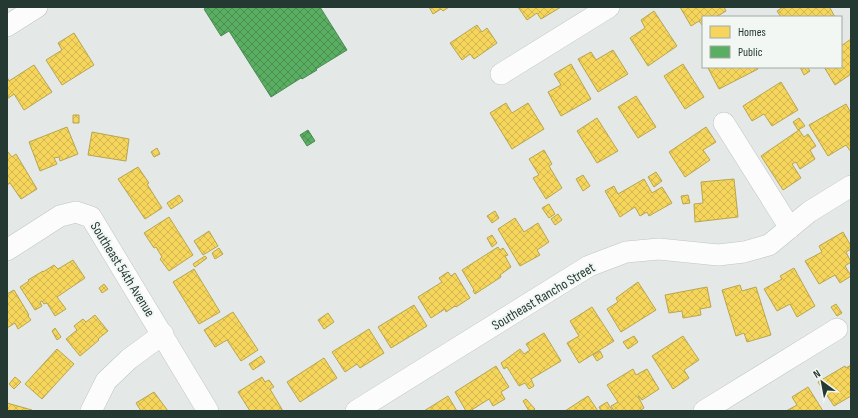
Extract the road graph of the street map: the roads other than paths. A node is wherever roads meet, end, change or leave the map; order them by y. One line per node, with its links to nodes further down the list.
1 (37, 7): 3 (street)
2 (609, 7): 4 (street)
3 (7, 26)
4 (501, 74)
5 (724, 123): 7 (street)
6 (851, 186): 7 (street, Southeast Rancho Street)
7 (790, 228): 13 (street, Southeast Rancho Street)
8 (7, 250): 10 (street, Southeast 54th Avenue)
9 (836, 329): 14 (street)
10 (163, 334): 11 (street); 12 (street, Southeast 54th Avenue)
11 (91, 411)
12 (208, 411)
13 (356, 411)
14 (704, 411)

